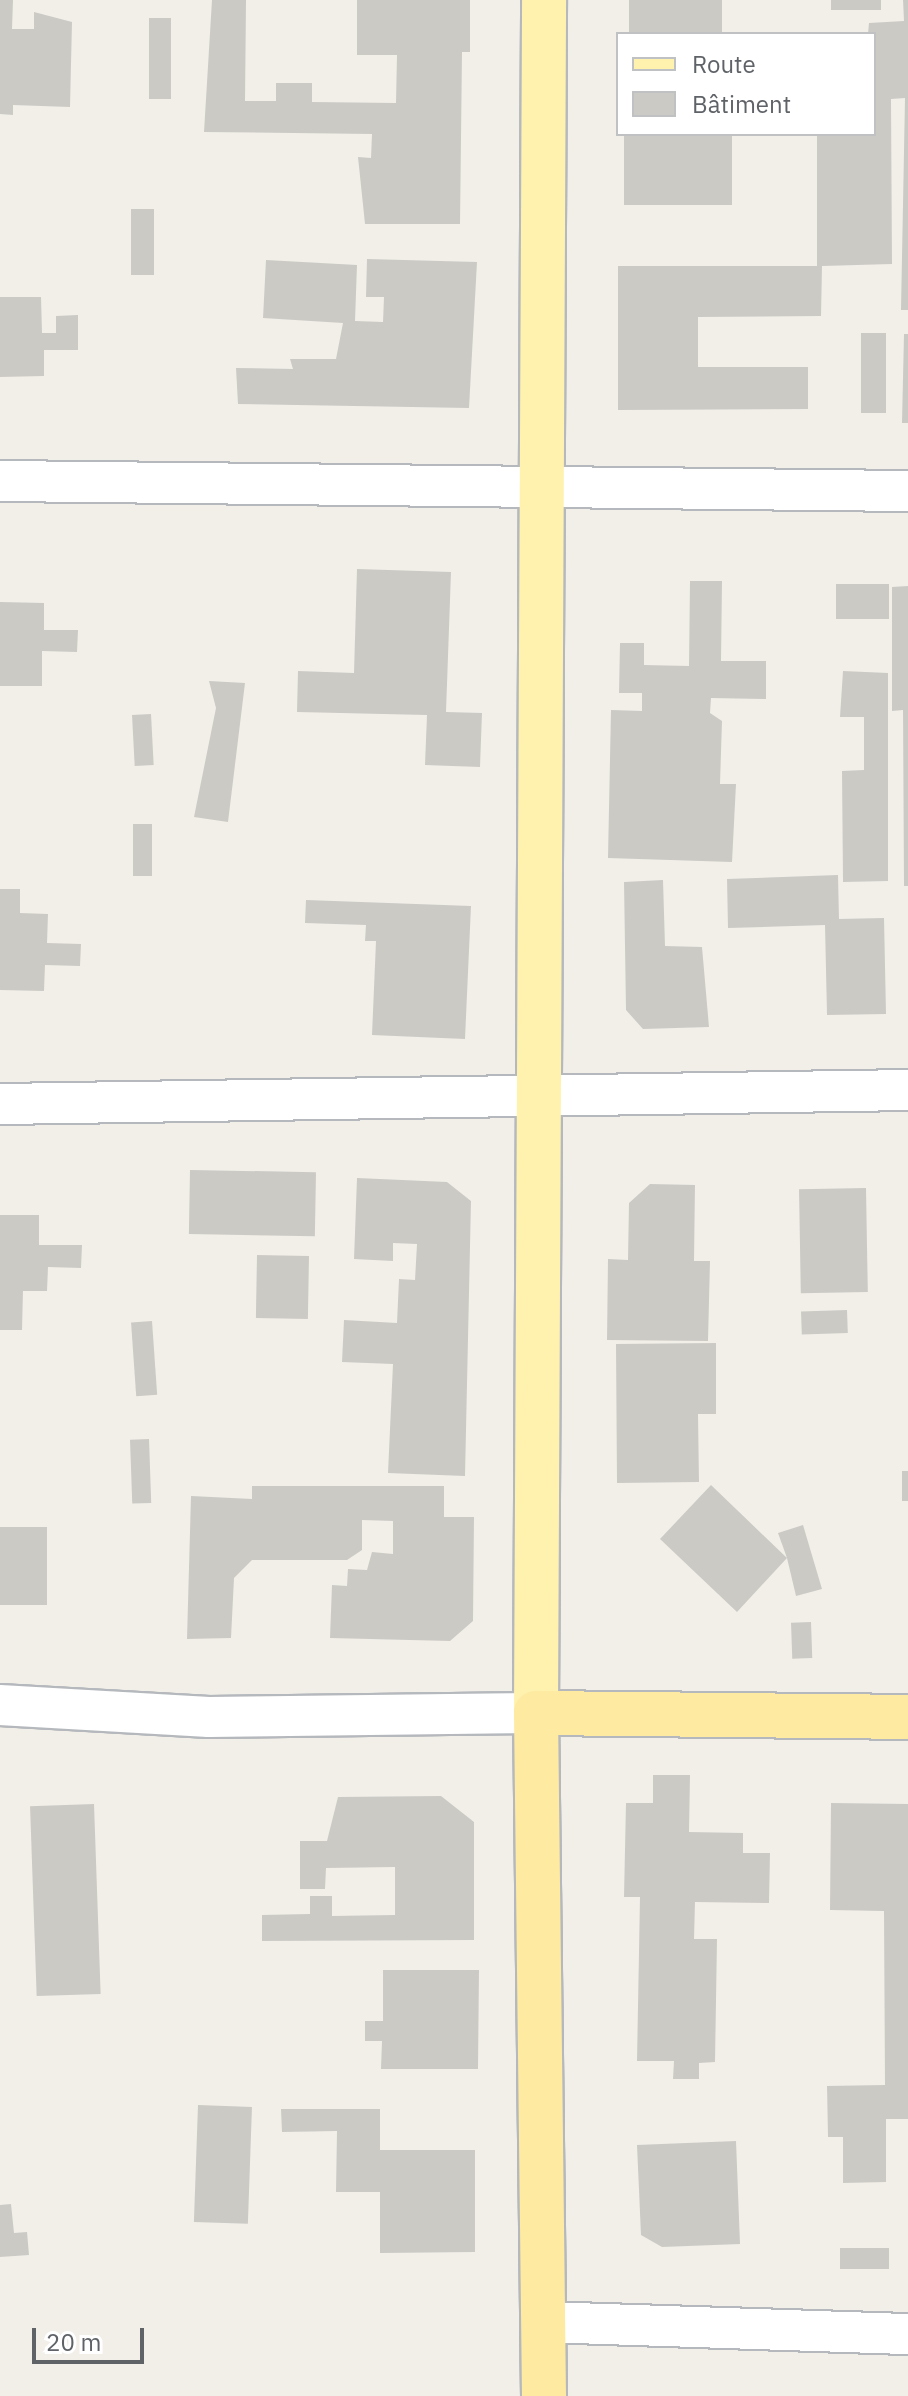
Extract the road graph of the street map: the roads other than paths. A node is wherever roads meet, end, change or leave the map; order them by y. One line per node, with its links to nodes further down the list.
1 (544, 0): 4 (main road)
2 (0, 481): 4 (street)
3 (908, 491): 4 (street)
4 (539, 492): 6 (main road)
5 (908, 1090): 6 (street)
6 (542, 1093): 7 (street); 9 (main road)
7 (0, 1104)
8 (0, 1705): 9 (street)
9 (536, 1713): 10 (highway); 11 (highway)
10 (908, 1717)
11 (544, 2322): 12 (street); 13 (highway)
12 (908, 2334)
13 (544, 2396)

